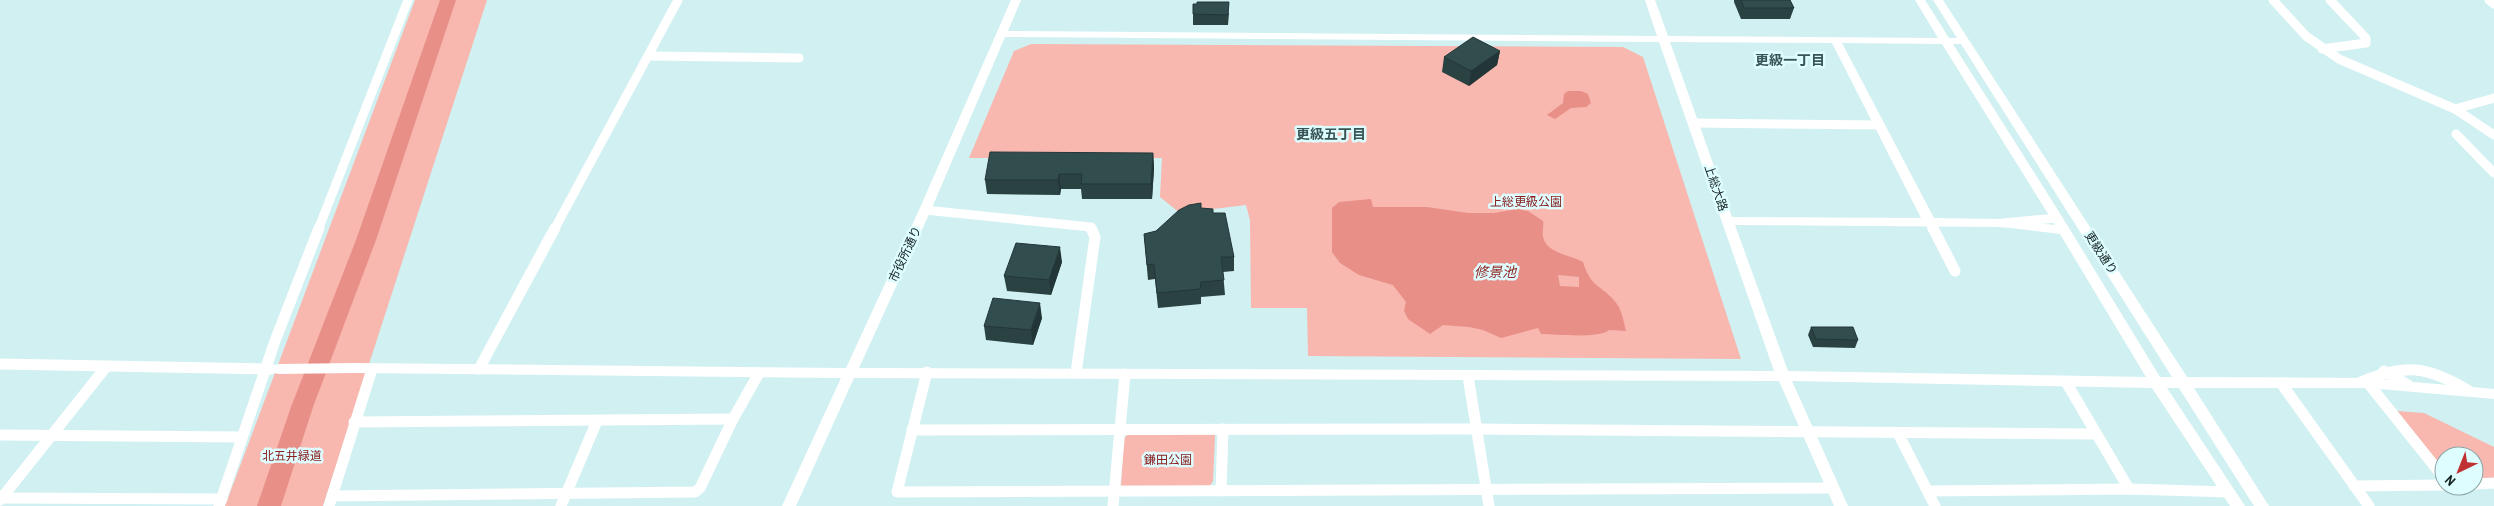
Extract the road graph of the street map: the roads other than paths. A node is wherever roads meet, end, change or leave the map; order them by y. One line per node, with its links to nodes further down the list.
1 (408, 0): 36 (street)
2 (678, 0): 17 (street)
3 (1016, 0): 11 (street, 市役所通り)
4 (1650, 0): 12 (street, 上総大路)
5 (1920, 0): 14 (street, 更級通り)
6 (1938, 0): 15 (street, 更級通り)
7 (2273, 0): 16 (street)
8 (2330, 0): 16 (street)
9 (2489, 0): 10 (street)
10 (2494, 4)
11 (1001, 34): 12 (street); 26 (street, 市役所通り)
12 (1663, 38): 13 (street); 21 (street, 上総大路)
13 (1836, 41): 14 (street); 22 (street)
14 (1946, 41): 15 (street); 27 (street, 更級通り)
15 (1964, 41): 49 (street, 更級通り)
16 (2322, 49): 20 (street)
17 (648, 56): 18 (street); 38 (street)
18 (799, 58)
19 (2494, 98): 20 (street)
20 (2455, 109): 24 (street)
21 (1693, 123): 22 (street); 28 (street, 上総大路)
22 (1879, 125): 30 (street)
23 (2456, 134): 25 (street)
24 (2494, 135)
25 (2494, 173)
26 (925, 210): 40 (street, 市役所通り); 43 (street)
27 (2057, 218): 29 (street); 31 (street, 更級通り)
28 (1728, 221): 30 (street); 46 (street, 上総大路)
29 (2002, 223): 30 (street); 31 (street)
30 (1930, 224): 32 (street)
31 (2064, 230): 48 (street, 更級通り)
32 (1955, 271)
33 (0, 364): 34 (street)
34 (106, 367): 36 (street); 66 (street)
35 (2396, 368): 39 (street); 52 (street); 53 (street)
36 (273, 369): 37 (street); 67 (street)
37 (372, 369): 38 (street); 57 (street)
38 (479, 369): 42 (street)
39 (2384, 371): 51 (street); 52 (street)
40 (850, 372): 41 (street); 42 (street); 83 (street, 市役所通り)
41 (927, 372): 43 (street); 61 (street)
42 (759, 373): 55 (street)
43 (1076, 373): 44 (street)
44 (1125, 374): 45 (street); 58 (street)
45 (1468, 376): 46 (street); 60 (street)
46 (1783, 376): 47 (street); 62 (street, 上総大路)
47 (2066, 382): 48 (street); 64 (street)
48 (2156, 382): 49 (street); 77 (street, 更級通り)
49 (2184, 382): 50 (street); 89 (street, 更級通り)
50 (2282, 383): 51 (street); 70 (street)
51 (2364, 383): 52 (street); 68 (street)
52 (2408, 385): 53 (street)
53 (2469, 391): 54 (street)
54 (2494, 394)
55 (733, 419): 56 (street); 78 (street)
56 (597, 420): 57 (street); 78 (street)
57 (354, 422): 80 (street)
58 (1120, 428): 59 (street); 61 (street); 76 (street)
59 (1223, 429): 60 (street); 74 (street)
60 (1476, 429): 62 (street); 73 (street)
61 (912, 430): 76 (street)
62 (1808, 431): 63 (street); 71 (street, 上総大路)
63 (1898, 433): 64 (street); 75 (street)
64 (2096, 434): 72 (street)
65 (0, 435): 66 (street)
66 (50, 435): 67 (street); 79 (street)
67 (242, 437): 81 (street)
68 (2434, 466)
69 (2434, 484): 70 (street)
70 (2354, 486): 90 (street)
71 (1833, 488): 73 (street); 86 (street, 上総大路)
72 (2129, 489): 75 (street); 77 (street)
73 (1486, 490): 74 (street); 85 (street)
74 (1221, 491): 76 (street)
75 (1928, 491): 87 (street)
76 (1114, 492): 84 (street)
77 (2229, 492): 88 (street, 更級通り)
78 (566, 493): 80 (street); 82 (street)
79 (0, 499): 81 (street)
80 (331, 501)
81 (221, 502)
82 (561, 506)
83 (789, 506)
84 (1113, 506)
85 (1489, 506)
86 (1841, 506)
87 (1935, 506)
88 (2238, 506)
89 (2262, 506)
90 (2369, 506)

